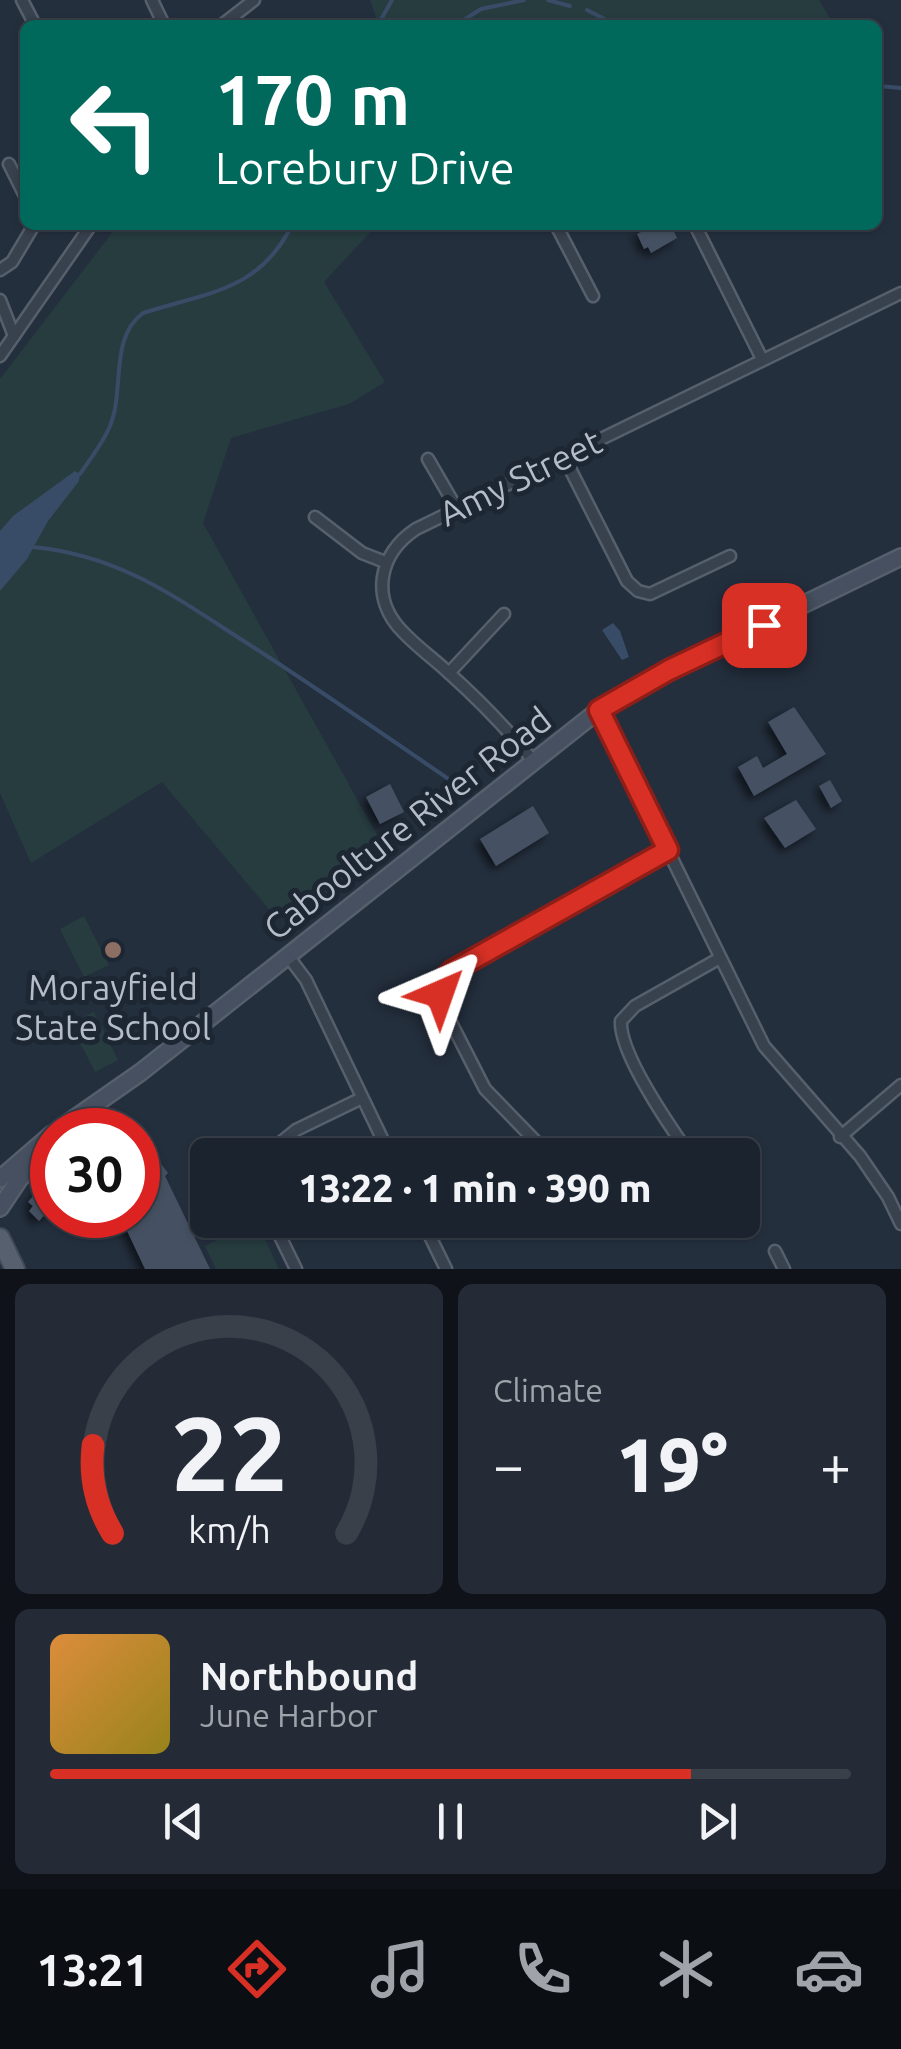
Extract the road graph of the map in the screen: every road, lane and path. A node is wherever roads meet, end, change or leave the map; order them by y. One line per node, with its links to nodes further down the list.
1 (254, 0): 2 (street)
2 (228, 20)
3 (10, 164): 4 (street)
4 (20, 185)
5 (31, 230): 9 (street)
6 (88, 230): 13 (street)
7 (559, 230): 11 (street)
8 (698, 230): 15 (street)
9 (0, 270)
10 (901, 294): 15 (street, Amy Street)
11 (592, 296)
12 (0, 300): 13 (street)
13 (14, 336): 14 (street)
14 (0, 356)
15 (762, 359): 16 (street, Amy Street)
16 (563, 455): 18 (street, Amy Street); 20 (street)
17 (428, 458): 18 (street)
18 (456, 509): 22 (street, Amy Street)
19 (315, 518): 22 (street)
20 (730, 556)
21 (901, 558): 25 (main road, Caboolture River Road)
22 (386, 562): 24 (street)
23 (504, 614): 24 (street)
24 (450, 673): 26 (street)
25 (599, 710): 26 (main road, Caboolture River Road); 27 (street)
26 (534, 762): 28 (main road, Caboolture River Road)
27 (668, 850): 29 (street); 38 (street)
28 (288, 956): 30 (main road, Caboolture River Road); 32 (street)
29 (720, 958): 35 (street); 39 (street)
30 (128, 1082): 33 (main road, Caboolture River Road); 34 (main road, Caboolture River Road)
31 (901, 1085): 35 (street)
32 (362, 1098): 36 (street); 37 (street)
33 (87, 1108)
34 (102, 1108)
35 (840, 1137): 44 (street)
36 (286, 1138)
37 (382, 1138)
38 (532, 1138)
39 (678, 1138)
40 (30, 1153): 42 (main road, Caboolture River Road)
41 (30, 1169): 43 (main road)
42 (0, 1179)
43 (0, 1208)
44 (901, 1224)
45 (0, 1238): 49 (main road)
46 (281, 1238): 50 (street)
47 (431, 1238): 51 (street)
48 (774, 1251): 52 (street)
49 (14, 1269)
50 (296, 1269)
51 (446, 1269)
52 (784, 1269)

